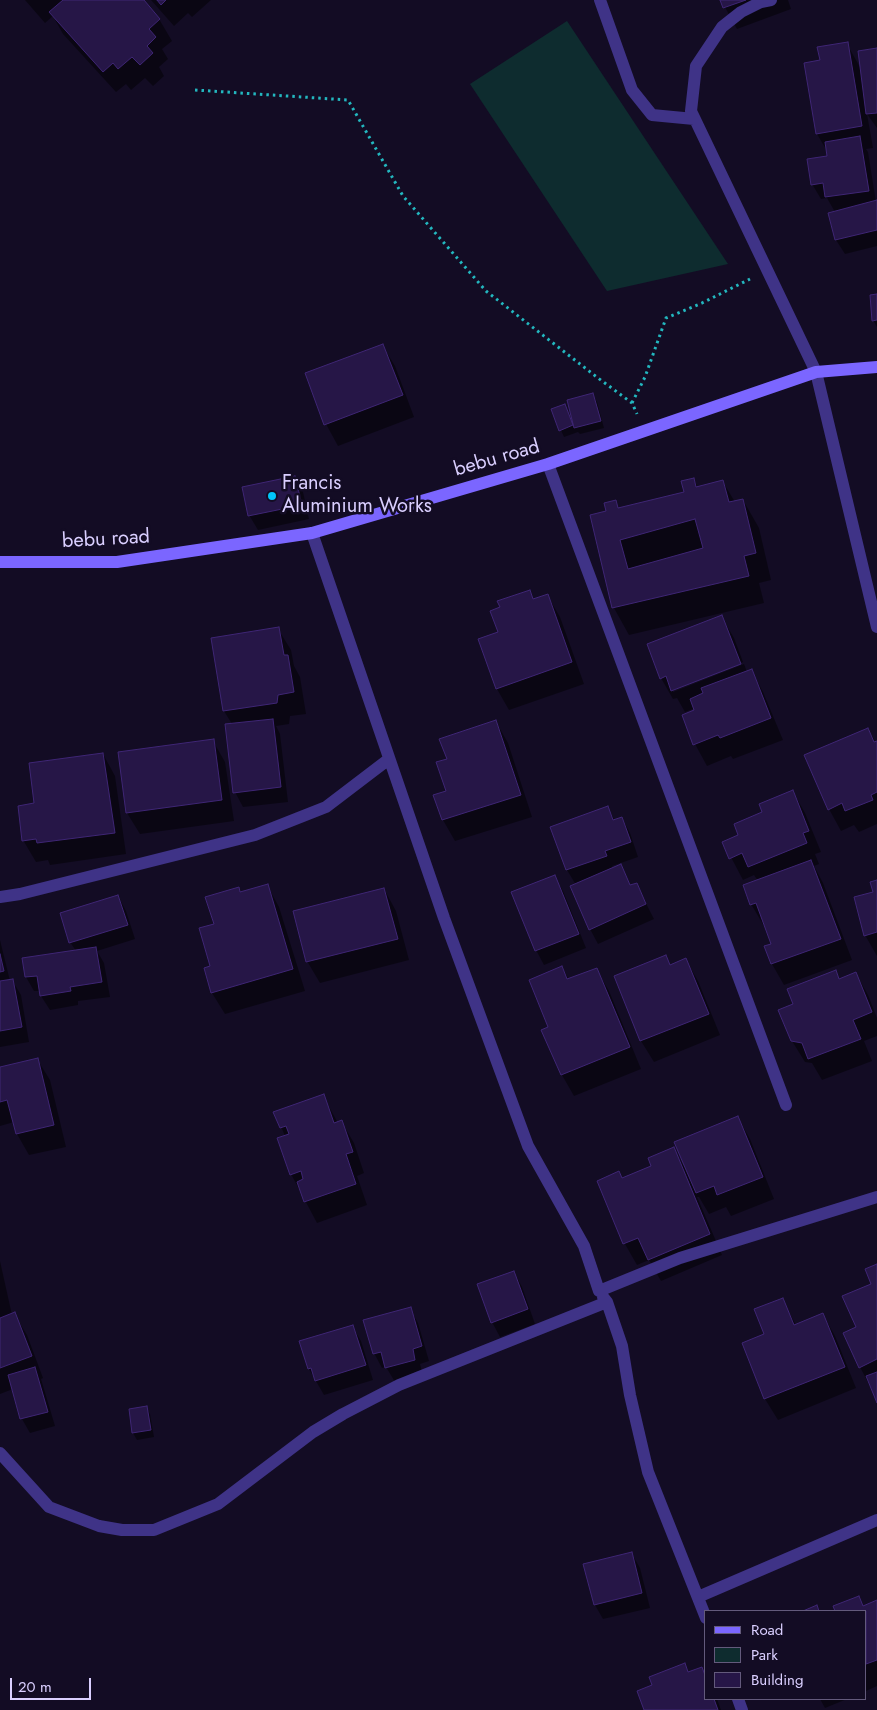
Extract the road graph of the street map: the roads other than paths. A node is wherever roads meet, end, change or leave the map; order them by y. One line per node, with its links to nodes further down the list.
1 (600, 0): 3 (street)
2 (771, 0): 3 (street)
3 (694, 119): 5 (street)
4 (877, 366): 5 (street, bebu road)
5 (816, 372): 6 (street, bebu road); 9 (street)
6 (548, 464): 7 (street, bebu road); 12 (street)
7 (312, 533): 8 (street, bebu road); 10 (street)
8 (0, 562)
9 (877, 627)
10 (390, 759): 11 (street); 14 (street)
11 (0, 897)
12 (786, 1105)
13 (877, 1197): 14 (street)
14 (599, 1291): 15 (street)
15 (607, 1302): 16 (street); 18 (street)
16 (0, 1453)
17 (877, 1520): 18 (street)
18 (698, 1598): 19 (street)
19 (704, 1613)

